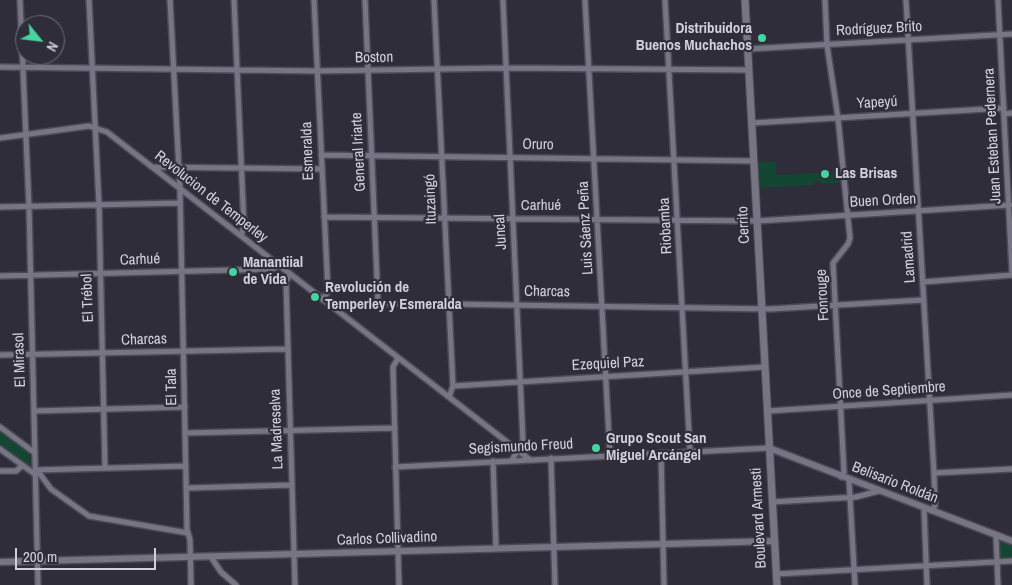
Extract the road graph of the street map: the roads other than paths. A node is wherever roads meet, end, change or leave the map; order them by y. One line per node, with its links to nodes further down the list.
1 (20, 0): 21 (street, El Mirasol)
2 (89, 0): 22 (street, El Trébol)
3 (170, 0): 25 (street, El Tala)
4 (234, 0): 27 (street)
5 (314, 0): 30 (street, Esmeralda)
6 (365, 0): 31 (street, General Iriarte)
7 (434, 0): 28 (street, Ituzaingó)
8 (502, 0): 23 (street, Juncal)
9 (585, 0): 24 (street, Luis Sáenz Peña)
10 (665, 0): 26 (street, Riobamba)
11 (745, 0): 19 (main road, Cerrito)
12 (825, 0): 18 (street, Fonrouge)
13 (998, 0): 16 (street, Juan Esteban Pedernera)
14 (906, 1): 17 (street, Lamadrid)
15 (1012, 34): 16 (street, Rodríguez Brito)
16 (1000, 35): 17 (street, Rodríguez Brito); 32 (street, Juan Esteban Pedernera)
17 (908, 40): 18 (street, Rodríguez Brito); 33 (street, Lamadrid)
18 (827, 45): 19 (street, Rodríguez Brito); 35 (street, Fonrouge)
19 (748, 49): 29 (main road, Cerrito)
20 (0, 67): 21 (street, Boston)
21 (22, 67): 22 (street, Boston); 38 (street, El Mirasol)
22 (92, 68): 25 (street, Boston); 37 (street, El Trébol)
23 (506, 68): 24 (street, Boston); 28 (street, Boston); 43 (street, Juncal)
24 (589, 68): 26 (street, Boston); 44 (street, Luis Sáenz Peña)
25 (174, 69): 27 (street, Boston); 47 (street, El Tala)
26 (669, 69): 29 (street, Boston); 45 (street, Riobamba)
27 (237, 70): 30 (street, Boston); 49 (street)
28 (437, 70): 31 (street, Boston); 42 (street, Ituzaingó)
29 (749, 70): 36 (main road, Cerrito)
30 (318, 71): 31 (street, Boston); 40 (street, Esmeralda)
31 (368, 71): 41 (street, General Iriarte)
32 (1004, 111): 33 (street, Yapeyú); 34 (street, Yapeyú); 52 (street, Juan Esteban Pedernera)
33 (913, 113): 35 (street, Yapeyú); 58 (street, Lamadrid)
34 (1012, 113)
35 (838, 118): 36 (street, Yapeyú); 59 (street, Fonrouge)
36 (752, 123): 46 (main road, Cerrito)
37 (94, 127): 38 (street); 48 (street, Revolucion de Temperley); 54 (street, El Trébol)
38 (26, 135): 39 (street); 56 (street, El Mirasol)
39 (0, 138)
40 (321, 155): 41 (street, Oruro); 50 (street, Esmeralda)
41 (372, 155): 42 (street, Oruro); 60 (street, General Iriarte)
42 (442, 156): 43 (street, Oruro); 62 (street, Ituzaingó)
43 (510, 157): 44 (street, Oruro); 63 (street, Juncal)
44 (594, 158): 45 (street, Oruro); 64 (street, Luis Sáenz Peña)
45 (675, 159): 46 (street, Oruro); 65 (street, Riobamba)
46 (754, 161): 66 (main road, Cerrito)
47 (178, 167): 48 (street); 49 (street); 51 (street, El Tala)
48 (152, 168): 51 (street, Revolucion de Temperley)
49 (242, 168): 50 (street); 67 (street)
50 (321, 169): 61 (street, Esmeralda)
51 (180, 189): 53 (street, El Tala); 67 (street, Revolucion de Temperley)
52 (1010, 193): 55 (street, Juan Esteban Pedernera)
53 (180, 203): 54 (street); 69 (street, El Tala)
54 (99, 205): 56 (street); 71 (street, El Trébol)
55 (1010, 205): 58 (street, Buen Orden); 70 (street, Juan Esteban Pedernera)
56 (28, 206): 57 (street); 75 (street, El Mirasol)
57 (0, 207)
58 (918, 212): 59 (street, Buen Orden); 76 (street, Lamadrid)
59 (848, 215): 66 (street, Buen Orden); 83 (street, Fonrouge)
60 (375, 216): 61 (street, Carhué); 62 (street, Carhué); 79 (street, General Iriarte)
61 (324, 217): 77 (street, Esmeralda)
62 (444, 217): 63 (street, Carhué); 80 (street, Ituzaingó)
63 (513, 218): 64 (street, Carhué); 81 (street, Juncal)
64 (598, 219): 65 (street, Carhué); 82 (street, Luis Sáenz Peña)
65 (678, 220): 66 (street, Carhué); 85 (street, Riobamba)
66 (757, 221): 86 (main road, Cerrito)
67 (241, 236): 68 (street, Revolucion de Temperley)
68 (279, 266): 69 (street, Carhué); 72 (street, Revolucion de Temperley)
69 (182, 271): 71 (street, Carhué); 88 (street, El Tala)
70 (1012, 271)
71 (100, 274): 75 (street, Carhué); 89 (street, El Trébol)
72 (290, 274): 77 (street, Revolucion de Temperley); 87 (street, La Madreselva)
73 (1012, 275): 76 (street)
74 (0, 276): 75 (street, Carhué)
75 (30, 276): 91 (street, El Mirasol)
76 (923, 282): 78 (street, Lamadrid)
77 (323, 300): 84 (street, Revolucion de Temperley)
78 (923, 300): 83 (street, Charcas); 100 (street, Lamadrid)
79 (378, 303): 80 (street, Charcas); 84 (street, Charcas)
80 (448, 303): 81 (street, Charcas); 97 (street, Ituzaingó)
81 (517, 304): 82 (street, Charcas); 96 (street, Juncal)
82 (603, 305): 85 (street, Charcas); 95 (street, Luis Sáenz Peña)
83 (835, 305): 86 (street, Charcas); 101 (street, Fonrouge)
84 (333, 307): 92 (street, Revolucion de Temperley)
85 (683, 308): 86 (street, Charcas); 94 (street, Riobamba)
86 (763, 309): 93 (main road, Cerrito)
87 (288, 349): 88 (street, Charcas); 108 (street, La Madreselva)
88 (184, 352): 89 (street, Charcas); 102 (street, El Tala)
89 (103, 354): 91 (street, Charcas); 103 (street, El Trébol)
90 (0, 355): 91 (street, Charcas)
91 (32, 355): 104 (street, El Mirasol)
92 (398, 358): 99 (street, Revolucion de Temperley); 107 (street)
93 (765, 367): 94 (street, Ezequiel Paz); 105 (main road, Cerrito)
94 (687, 372): 95 (street, Ezequiel Paz); 113 (street, Riobamba)
95 (606, 377): 96 (street, Ezequiel Paz); 116 (street, Luis Sáenz Peña)
96 (520, 382): 97 (street, Ezequiel Paz); 112 (street, Juncal)
97 (452, 386): 99 (street, Ituzaingó)
98 (1012, 395): 100 (street, Once de Septiembre)
99 (449, 397): 112 (street, Revolucion de Temperley)
100 (929, 401): 101 (street, Once de Septiembre); 128 (street, Lamadrid)
101 (841, 406): 105 (street, Once de Septiembre); 129 (street, Fonrouge)
102 (184, 407): 103 (street); 109 (street, El Tala)
103 (104, 409): 104 (street); 124 (street, El Trébol)
104 (34, 411): 114 (street, El Mirasol)
105 (768, 411): 110 (main road, Cerrito)
106 (0, 427): 114 (street)
107 (395, 428): 108 (street); 123 (street)
108 (289, 429): 109 (street); 131 (street, La Madreselva)
109 (186, 433): 122 (street, El Tala)
110 (769, 448): 113 (street, Segismundo Freud); 129 (street, Belisario Roldán); 135 (main road, Boulevard Armesti)
111 (0, 450): 121 (street)
112 (519, 451): 118 (street, Revolucion de Temperley); 119 (street, Juncal)
113 (690, 452): 115 (street, Segismundo Freud)
114 (35, 453): 127 (street, El Mirasol)
115 (661, 453): 116 (street, Segismundo Freud); 142 (street)
116 (610, 455): 117 (street, Segismundo Freud)
117 (551, 458): 118 (street, Segismundo Freud); 143 (street)
118 (529, 459): 119 (street, Segismundo Freud)
119 (512, 460): 120 (street, Segismundo Freud)
120 (493, 462): 123 (street, Segismundo Freud); 144 (street)
121 (22, 466): 126 (street); 127 (street)
122 (186, 466): 124 (street); 132 (street, El Tala)
123 (396, 467): 145 (street)
124 (105, 468): 127 (street)
125 (1012, 469): 128 (street)
126 (0, 472)
127 (36, 473): 138 (street); 151 (street, El Mirasol)
128 (934, 473): 137 (street, Lamadrid)
129 (841, 477): 130 (street, Belisario Roldán)
130 (849, 480): 133 (street, Belisario Roldán); 134 (street)
131 (292, 485): 132 (street); 146 (street, La Madreselva)
132 (188, 488): 138 (street, El Tala)
133 (879, 491): 134 (street); 136 (street, Belisario Roldán)
134 (852, 497): 135 (street); 154 (street)
135 (772, 502): 140 (main road, Boulevard Armesti)
136 (924, 508): 137 (street, Belisario Roldán); 153 (street)
137 (933, 511): 139 (street, Belisario Roldán)
138 (188, 533): 148 (street, El Tala)
139 (996, 535): 141 (street, Belisario Roldán); 152 (street)
140 (774, 541): 142 (street, Carlos Collivadino); 155 (main road, Boulevard Armesti)
141 (1012, 541)
142 (662, 544): 143 (street, Carlos Collivadino); 162 (street)
143 (554, 546): 144 (street, Carlos Collivadino); 161 (street)
144 (496, 548): 145 (street, Carlos Collivadino)
145 (399, 551): 146 (street, Carlos Collivadino); 160 (street)
146 (294, 554): 147 (street, Carlos Collivadino); 159 (street, La Madreselva)
147 (211, 557): 148 (street, Carlos Collivadino); 158 (street)
148 (190, 558): 151 (street, Carlos Collivadino); 157 (street, El Tala)
149 (1012, 561): 152 (street)
150 (0, 562): 151 (street, Carlos Collivadino)
151 (37, 562): 156 (street, El Mirasol)
152 (996, 562): 153 (street); 166 (street)
153 (926, 565): 154 (street); 165 (street)
154 (854, 570): 155 (street); 164 (street)
155 (776, 574): 163 (main road, Boulevard Armesti)
156 (38, 585)
157 (191, 585)
158 (236, 585)
159 (294, 585)
160 (400, 585)
161 (555, 585)
162 (664, 585)
163 (777, 585)
164 (855, 585)
165 (927, 585)
166 (998, 585)

